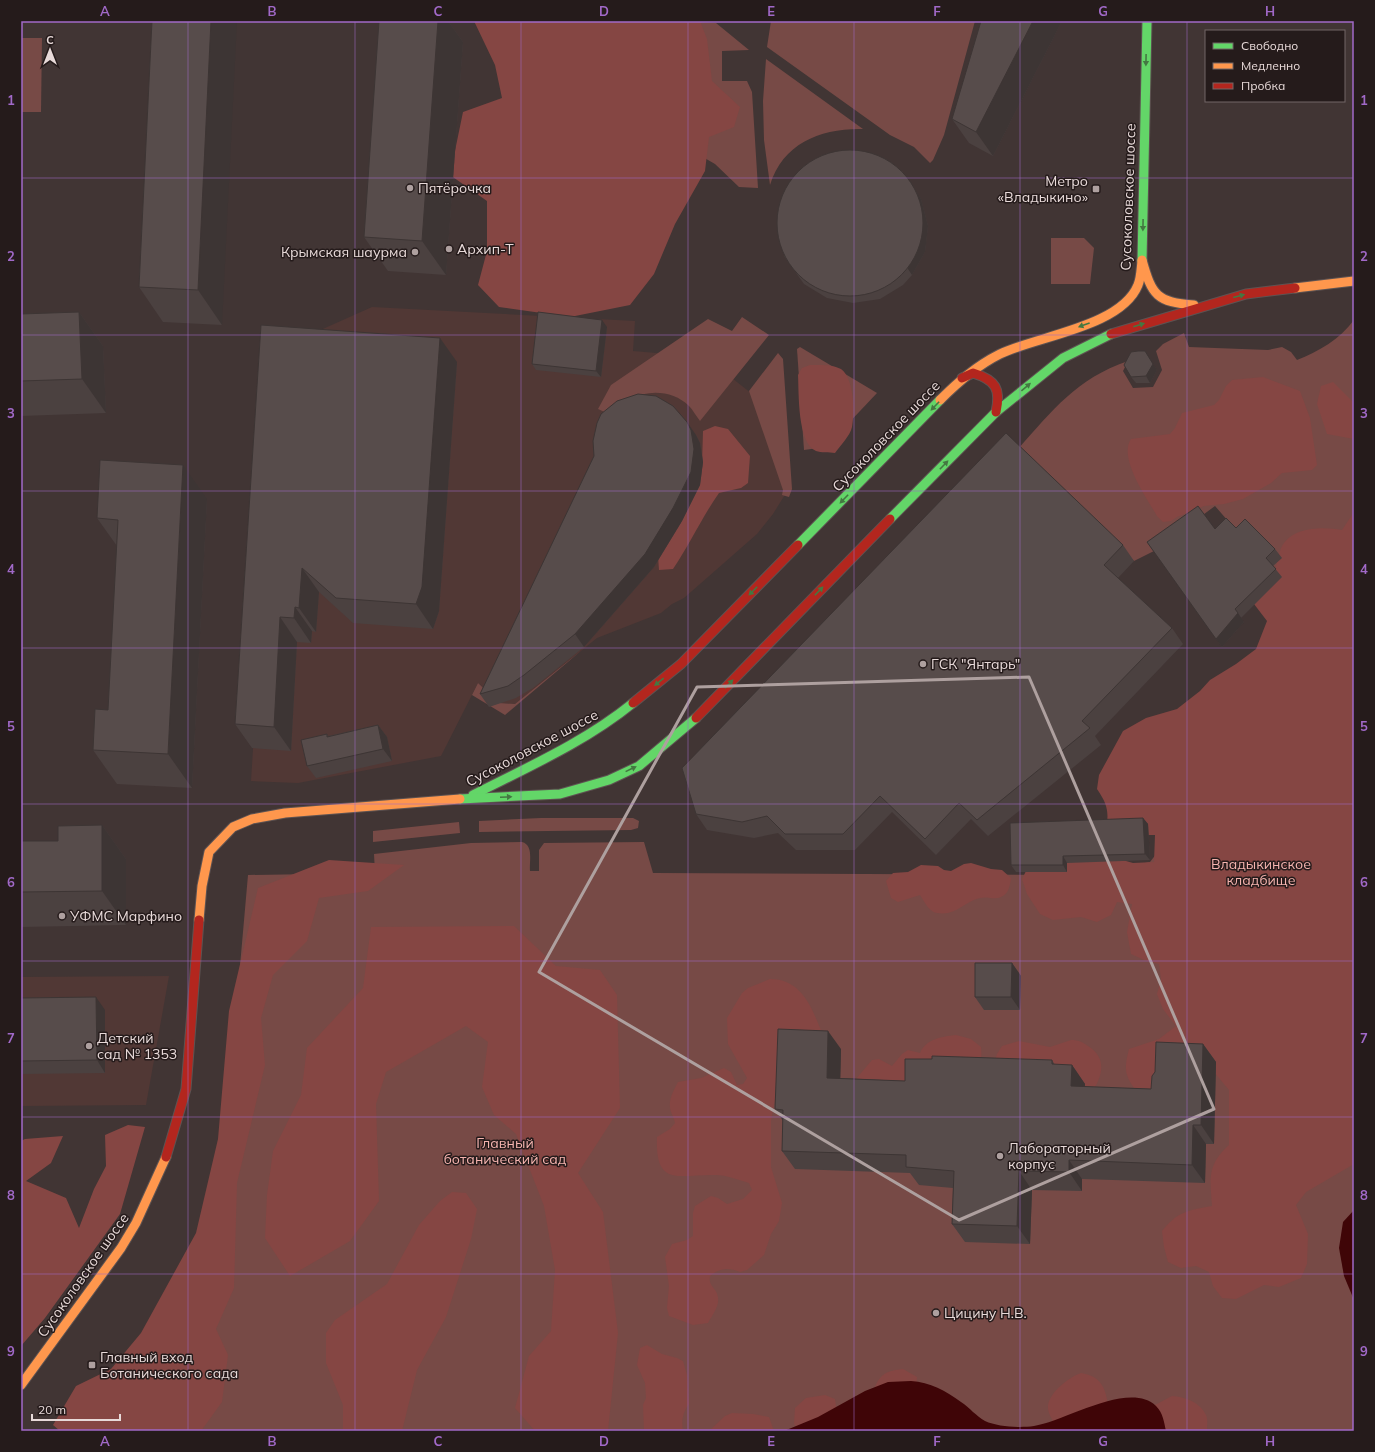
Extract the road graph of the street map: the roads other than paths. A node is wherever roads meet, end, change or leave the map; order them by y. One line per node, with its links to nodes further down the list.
1 (1147, 21): 2 (street, Сусоколовское шоссе, one-way to 2)
2 (1142, 259): 4 (street); 5 (street, Сусоколовское шоссе, one-way to 5)
3 (1354, 281): 4 (street, Сусоколовское шоссе, one-way to 3)
4 (1201, 306): 6 (street, Сусоколовское шоссе, one-way to 4)
5 (962, 378): 6 (street); 7 (street, Сусоколовское шоссе, one-way to 7)
6 (996, 412): 7 (street, Сусоколовское шоссе, one-way to 6)
7 (467, 798): 8 (street, Сусоколовское шоссе)
8 (21, 1386)

